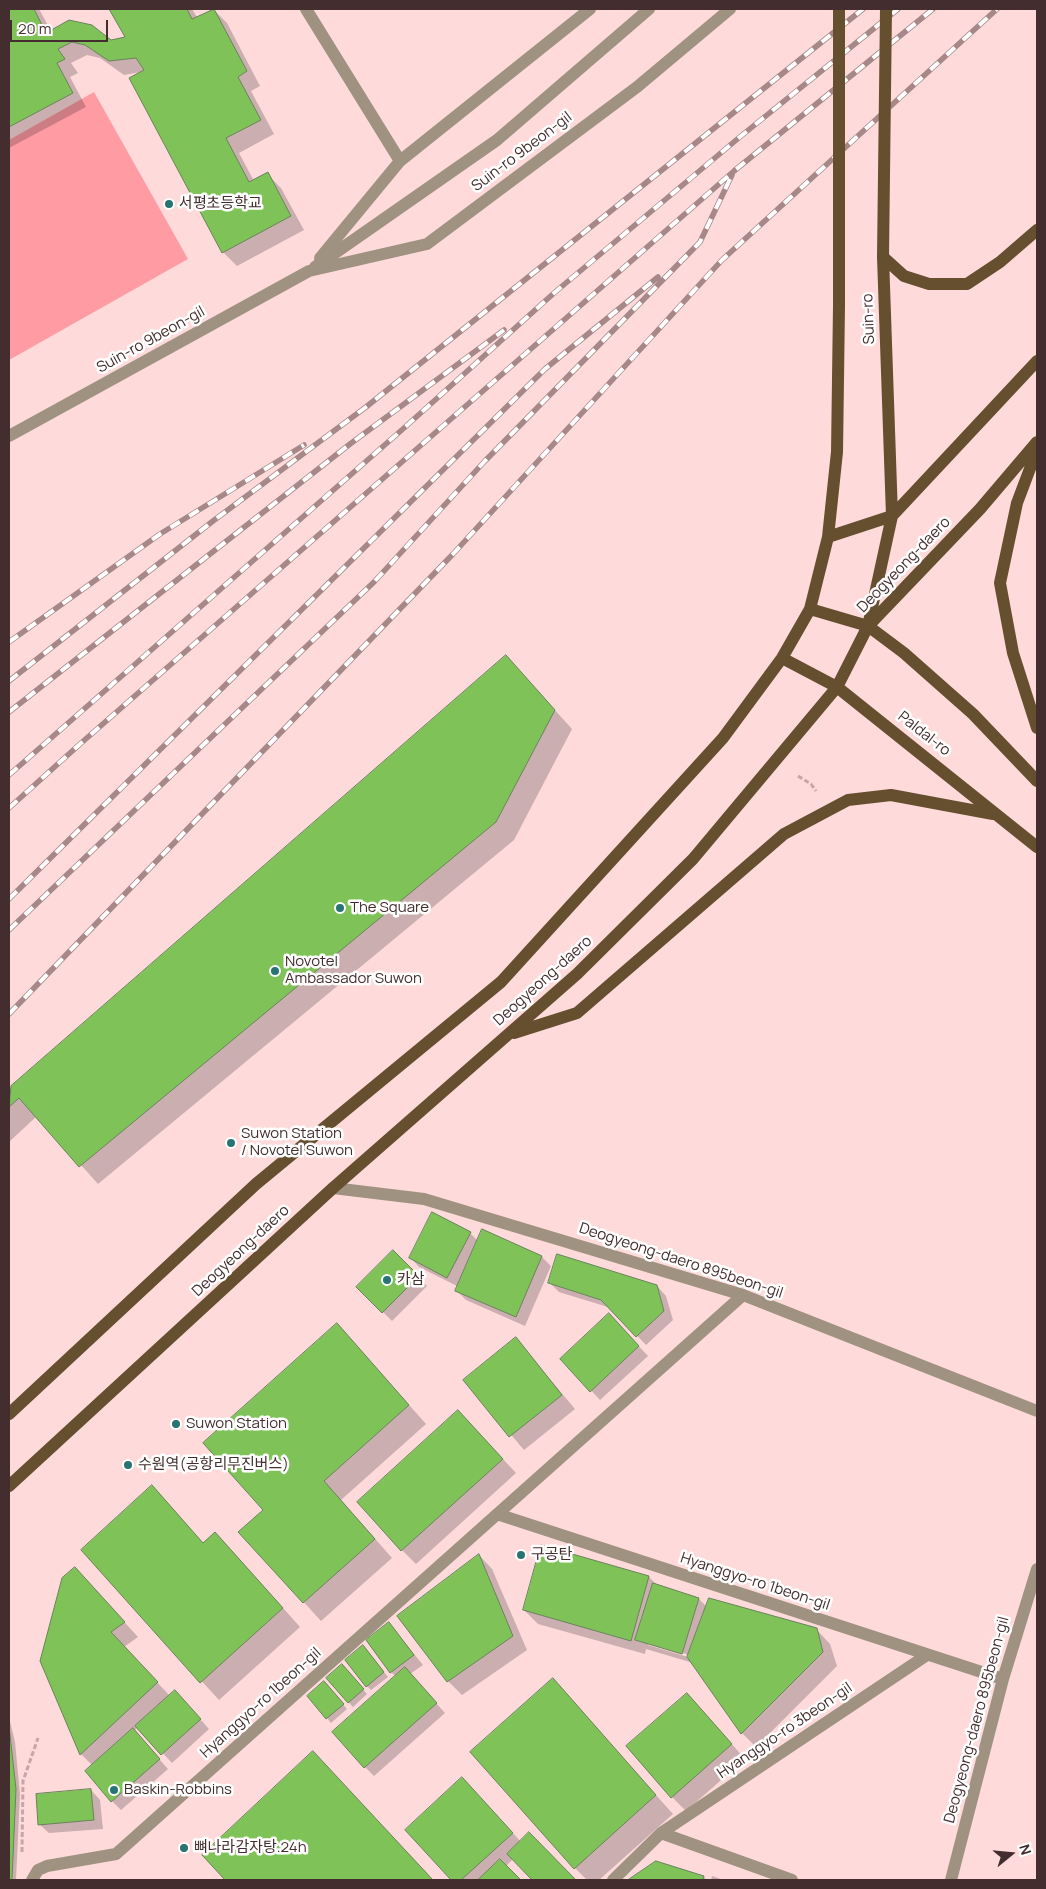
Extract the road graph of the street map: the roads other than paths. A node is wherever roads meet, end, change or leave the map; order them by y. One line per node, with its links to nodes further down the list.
1 (306, 9): 7 (street)
2 (590, 9): 7 (street, Suin-ro 9beon-gil)
3 (649, 9): 10 (street)
4 (730, 9): 10 (street, Suin-ro 9beon-gil)
5 (839, 9): 16 (main road, Suin-ro, bridge)
6 (886, 9): 9 (main road, Suin-ro, bridge)
7 (400, 161): 10 (street, Suin-ro 9beon-gil)
8 (1037, 230): 9 (main road)
9 (883, 258): 15 (main road, Suin-ro)
10 (309, 271): 12 (street, Suin-ro 9beon-gil)
11 (1037, 361): 15 (main road)
12 (9, 436)
13 (1037, 442): 18 (main road, Deogyeong-daero)
14 (1037, 450): 21 (main road)
15 (892, 516): 16 (main road); 18 (main road, Suin-ro)
16 (828, 537): 17 (main road, Suin-ro)
17 (810, 609): 18 (main road); 19 (main road, Deogyeong-daero)
18 (868, 626): 20 (main road, Deogyeong-daero); 22 (main road)
19 (782, 658): 20 (main road, Paldal-ro); 29 (main road, Deogyeong-daero)
20 (837, 687): 23 (main road, Paldal-ro); 25 (main road, Deogyeong-daero)
21 (1037, 728)
22 (1037, 781)
23 (993, 814): 24 (main road, Paldal-ro); 25 (main road)
24 (1037, 847)
25 (508, 1035): 26 (main road, Deogyeong-daero)
26 (333, 1188): 27 (street, Deogyeong-daero 895beon-gil); 30 (main road, Deogyeong-daero)
27 (744, 1295): 28 (street, Deogyeong-daero 895beon-gil); 31 (street, Hyanggyo-ro 1beon-gil)
28 (1037, 1411)
29 (9, 1414)
30 (9, 1486)
31 (497, 1514): 33 (street, Hyanggyo-ro 1beon-gil); 36 (street, Hyanggyo-ro 1beon-gil)
32 (1037, 1569): 34 (street, Deogyeong-daero 895beon-gil)
33 (927, 1655): 34 (street, Hyanggyo-ro 1beon-gil); 35 (street, Hyanggyo-ro 3beon-gil)
34 (1003, 1678): 39 (street, Deogyeong-daero 895beon-gil)
35 (661, 1833): 37 (street, Hyanggyo-ro 3beon-gil); 38 (street)
36 (32, 1880)
37 (613, 1880)
38 (792, 1880)
39 (951, 1880)

